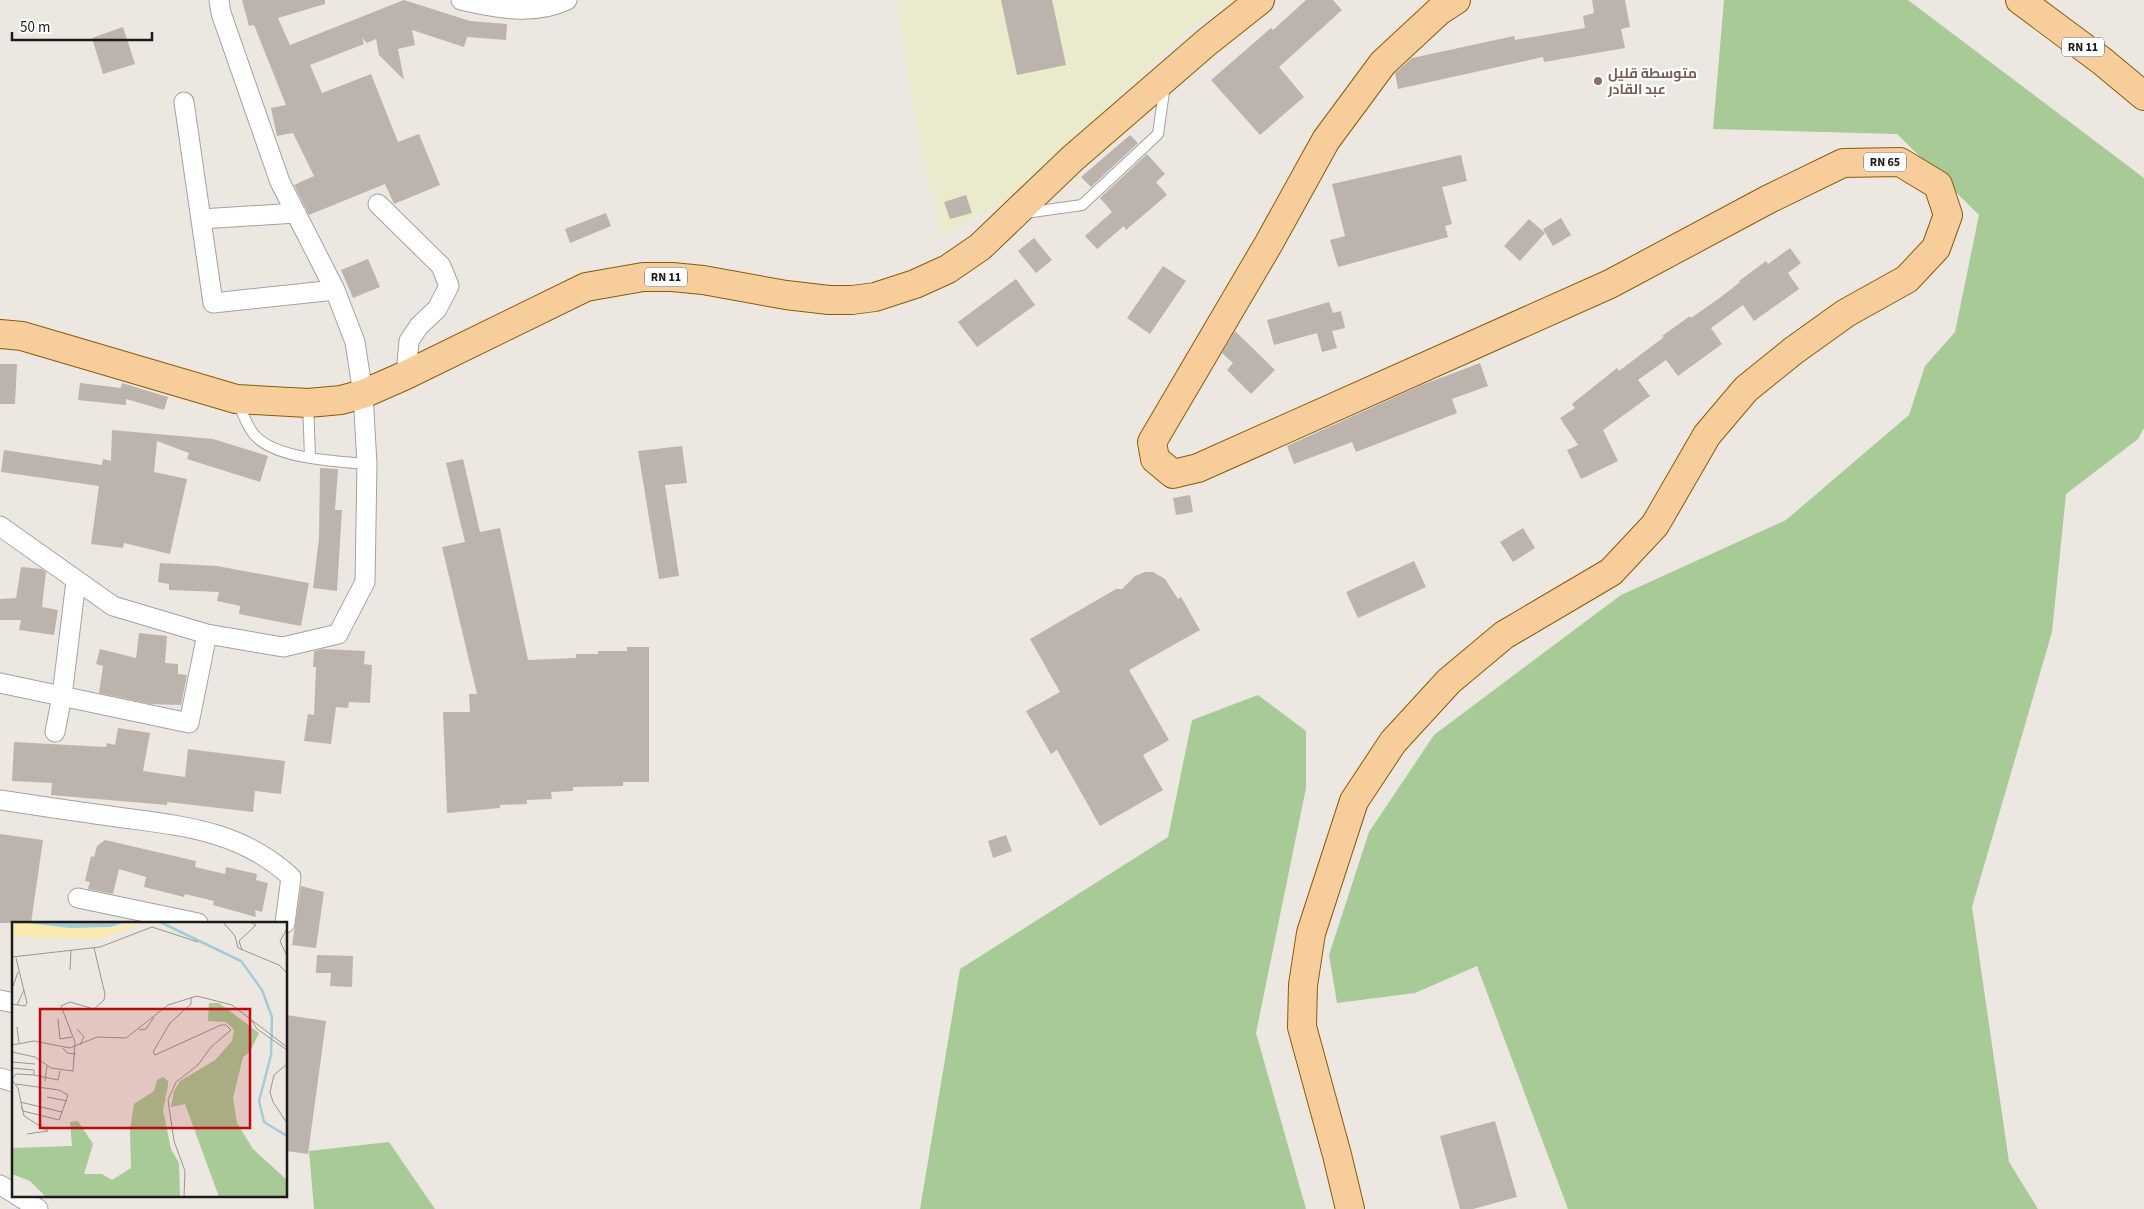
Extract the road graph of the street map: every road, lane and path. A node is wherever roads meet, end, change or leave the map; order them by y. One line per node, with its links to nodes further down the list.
1 (219, 0): 11 (street)
2 (461, 0): 3 (street)
3 (567, 0)
4 (1260, 0): 7 (main road, RN 11)
5 (1456, 0): 36 (main road, RN 65)
6 (2020, 0): 8 (main road, RN 11)
7 (1166, 77): 12 (main road, RN 11); 12 (lane)
8 (2144, 96)
9 (184, 102): 13 (street)
10 (378, 204): 16 (street)
11 (296, 212): 13 (street); 14 (street)
12 (1014, 214): 16 (main road, RN 11)
13 (201, 219): 14 (street)
14 (335, 290): 17 (street)
15 (0, 334): 18 (main road, RN 11)
16 (406, 375): 17 (main road, RN 11)
17 (363, 394): 19 (main road, RN 11); 21 (street)
18 (236, 399): 19 (main road, RN 11); 20 (lane)
19 (308, 403): 20 (lane)
20 (310, 457): 21 (lane)
21 (367, 464): 24 (street)
22 (0, 526): 23 (street)
23 (76, 581): 24 (street); 26 (street)
24 (207, 634): 26 (street)
25 (0, 683): 26 (street)
26 (62, 696): 27 (street)
27 (55, 732)
28 (0, 800): 31 (street)
29 (78, 898): 30 (street)
30 (193, 922)
31 (285, 922)
32 (0, 1185): 33 (street)
33 (12, 1192)
34 (18, 1196): 35 (street)
35 (38, 1209)
36 (1350, 1209)

